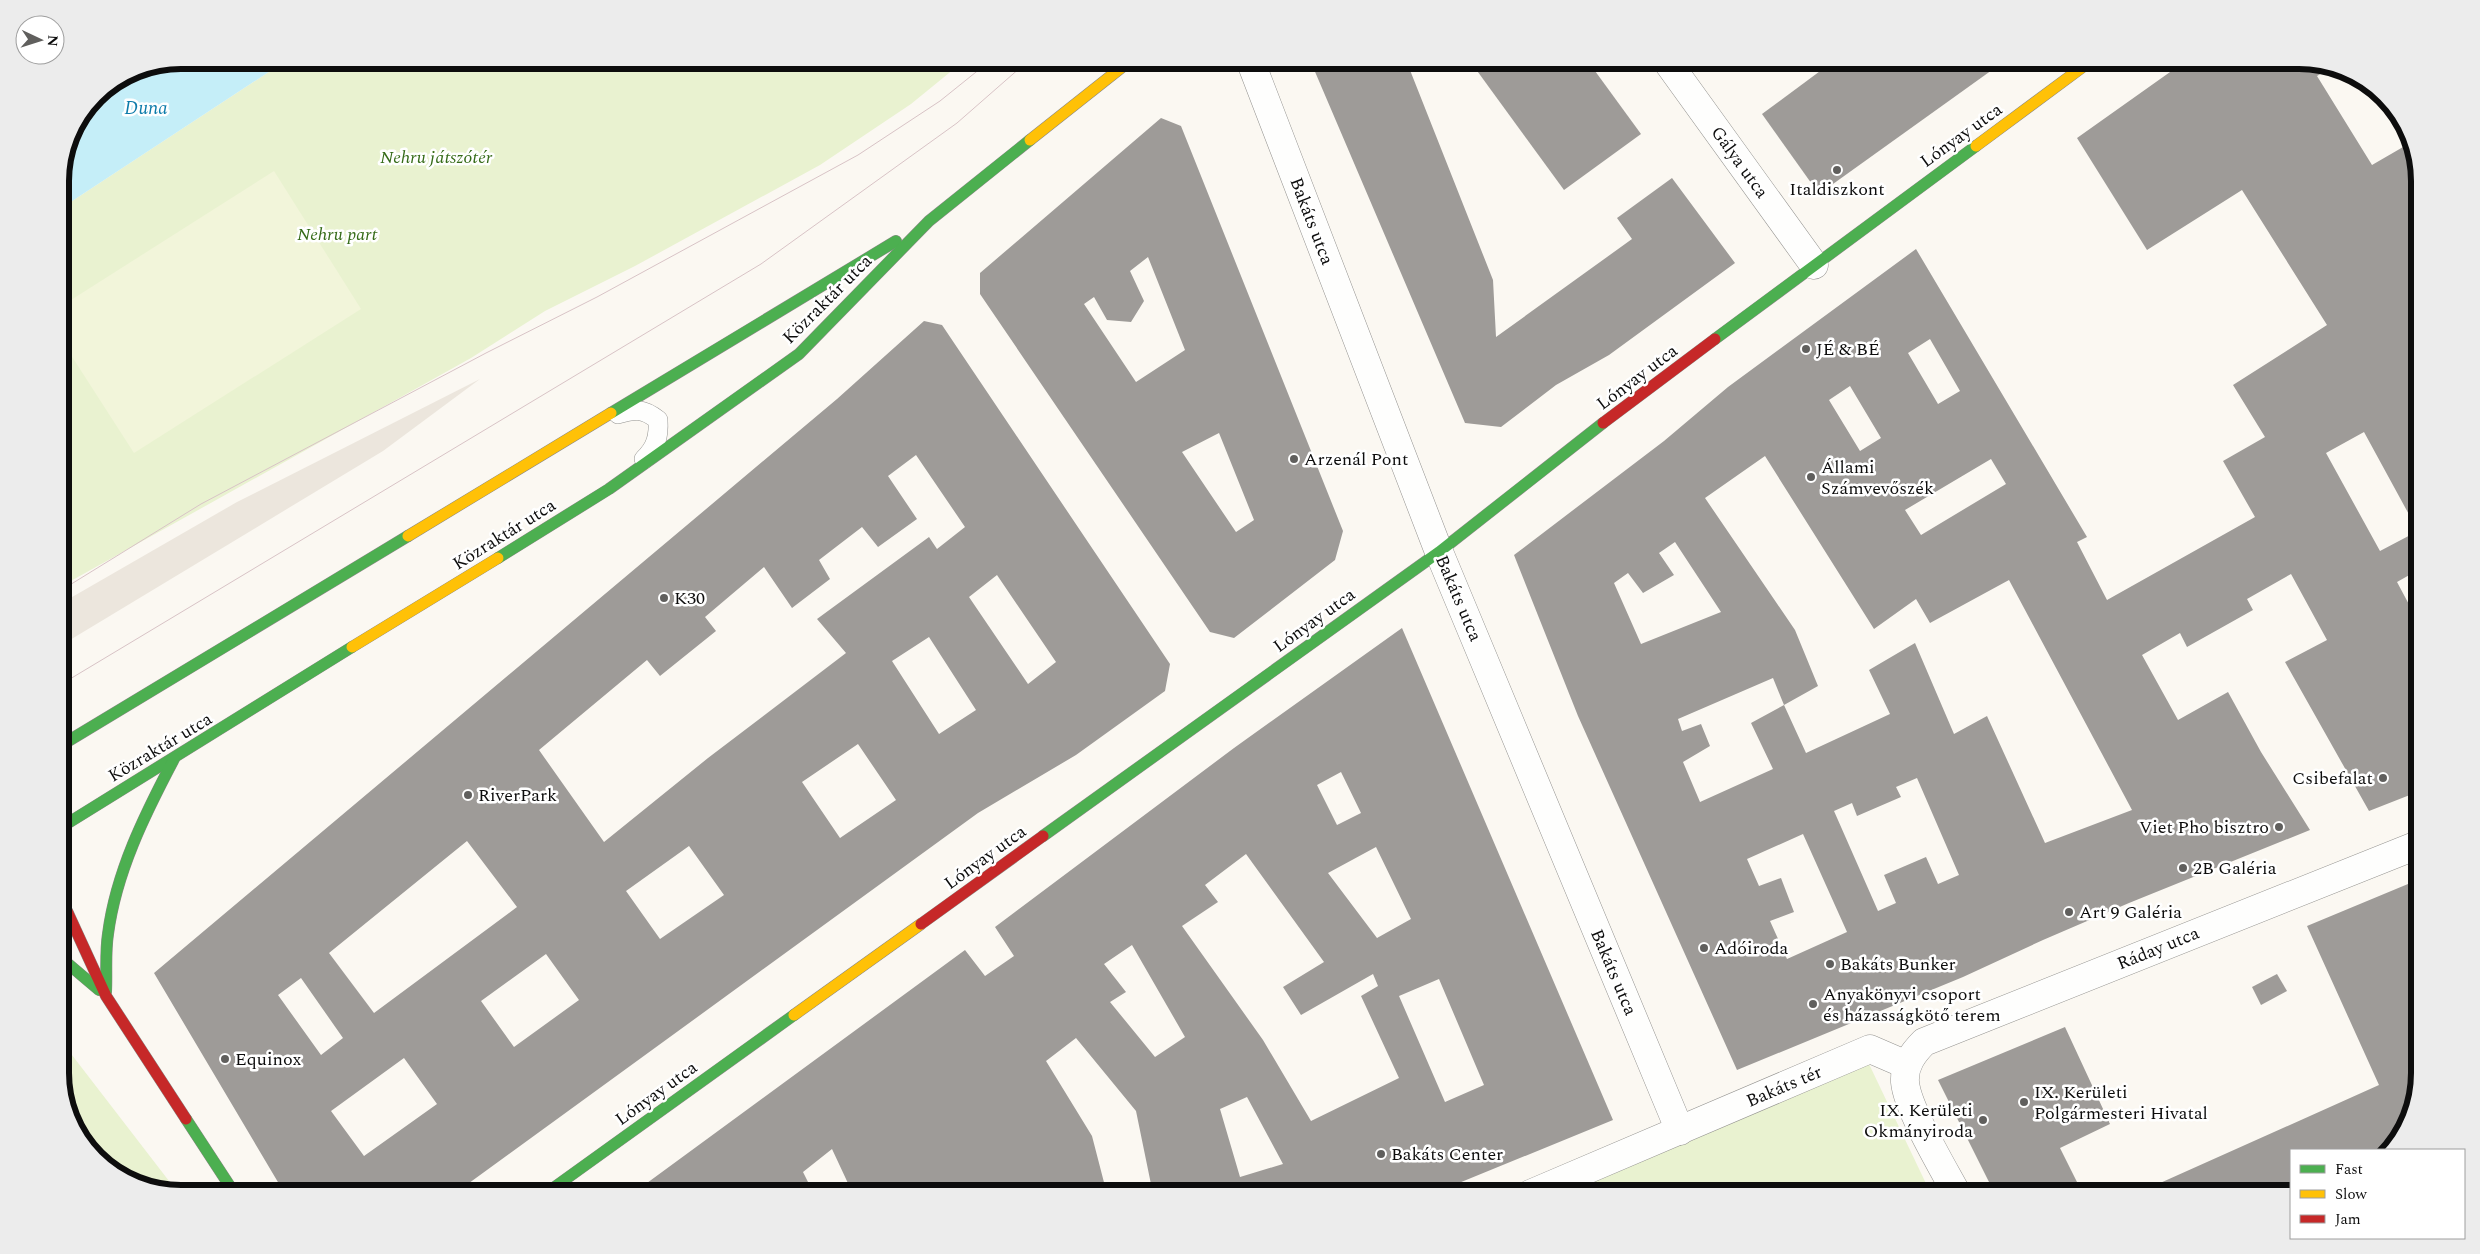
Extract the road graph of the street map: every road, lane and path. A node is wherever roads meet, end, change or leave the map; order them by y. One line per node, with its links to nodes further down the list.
1 (1120, 69): 5 (main road, Közraktár utca)
2 (1253, 69): 9 (street, Bakáts utca)
3 (1672, 69): 6 (street, Gálya utca)
4 (2080, 69): 6 (main road, Lónyay utca)
5 (929, 221): 7 (main road, Közraktár utca); 8 (main road, Közraktár utca)
6 (1814, 265): 9 (main road, Lónyay utca)
7 (579, 432): 8 (lane); 10 (main road, Közraktár utca)
8 (609, 490): 11 (main road, Közraktár utca)
9 (1439, 552): 19 (street, Bakáts utca); 21 (main road, Lónyay utca)
10 (69, 741)
11 (174, 759): 12 (main road, Közraktár utca); 17 (main road)
12 (69, 823)
13 (2411, 848): 18 (street, Ráday utca)
14 (69, 915): 17 (main road)
15 (69, 964): 17 (main road)
16 (69, 982): 17 (main road)
17 (106, 996): 20 (main road)
18 (1907, 1065): 19 (street, Bakáts tér); 23 (street)
19 (1680, 1131): 22 (street, Bakáts tér)
20 (229, 1185)
21 (558, 1185)
22 (1551, 1185)
23 (1952, 1185)

